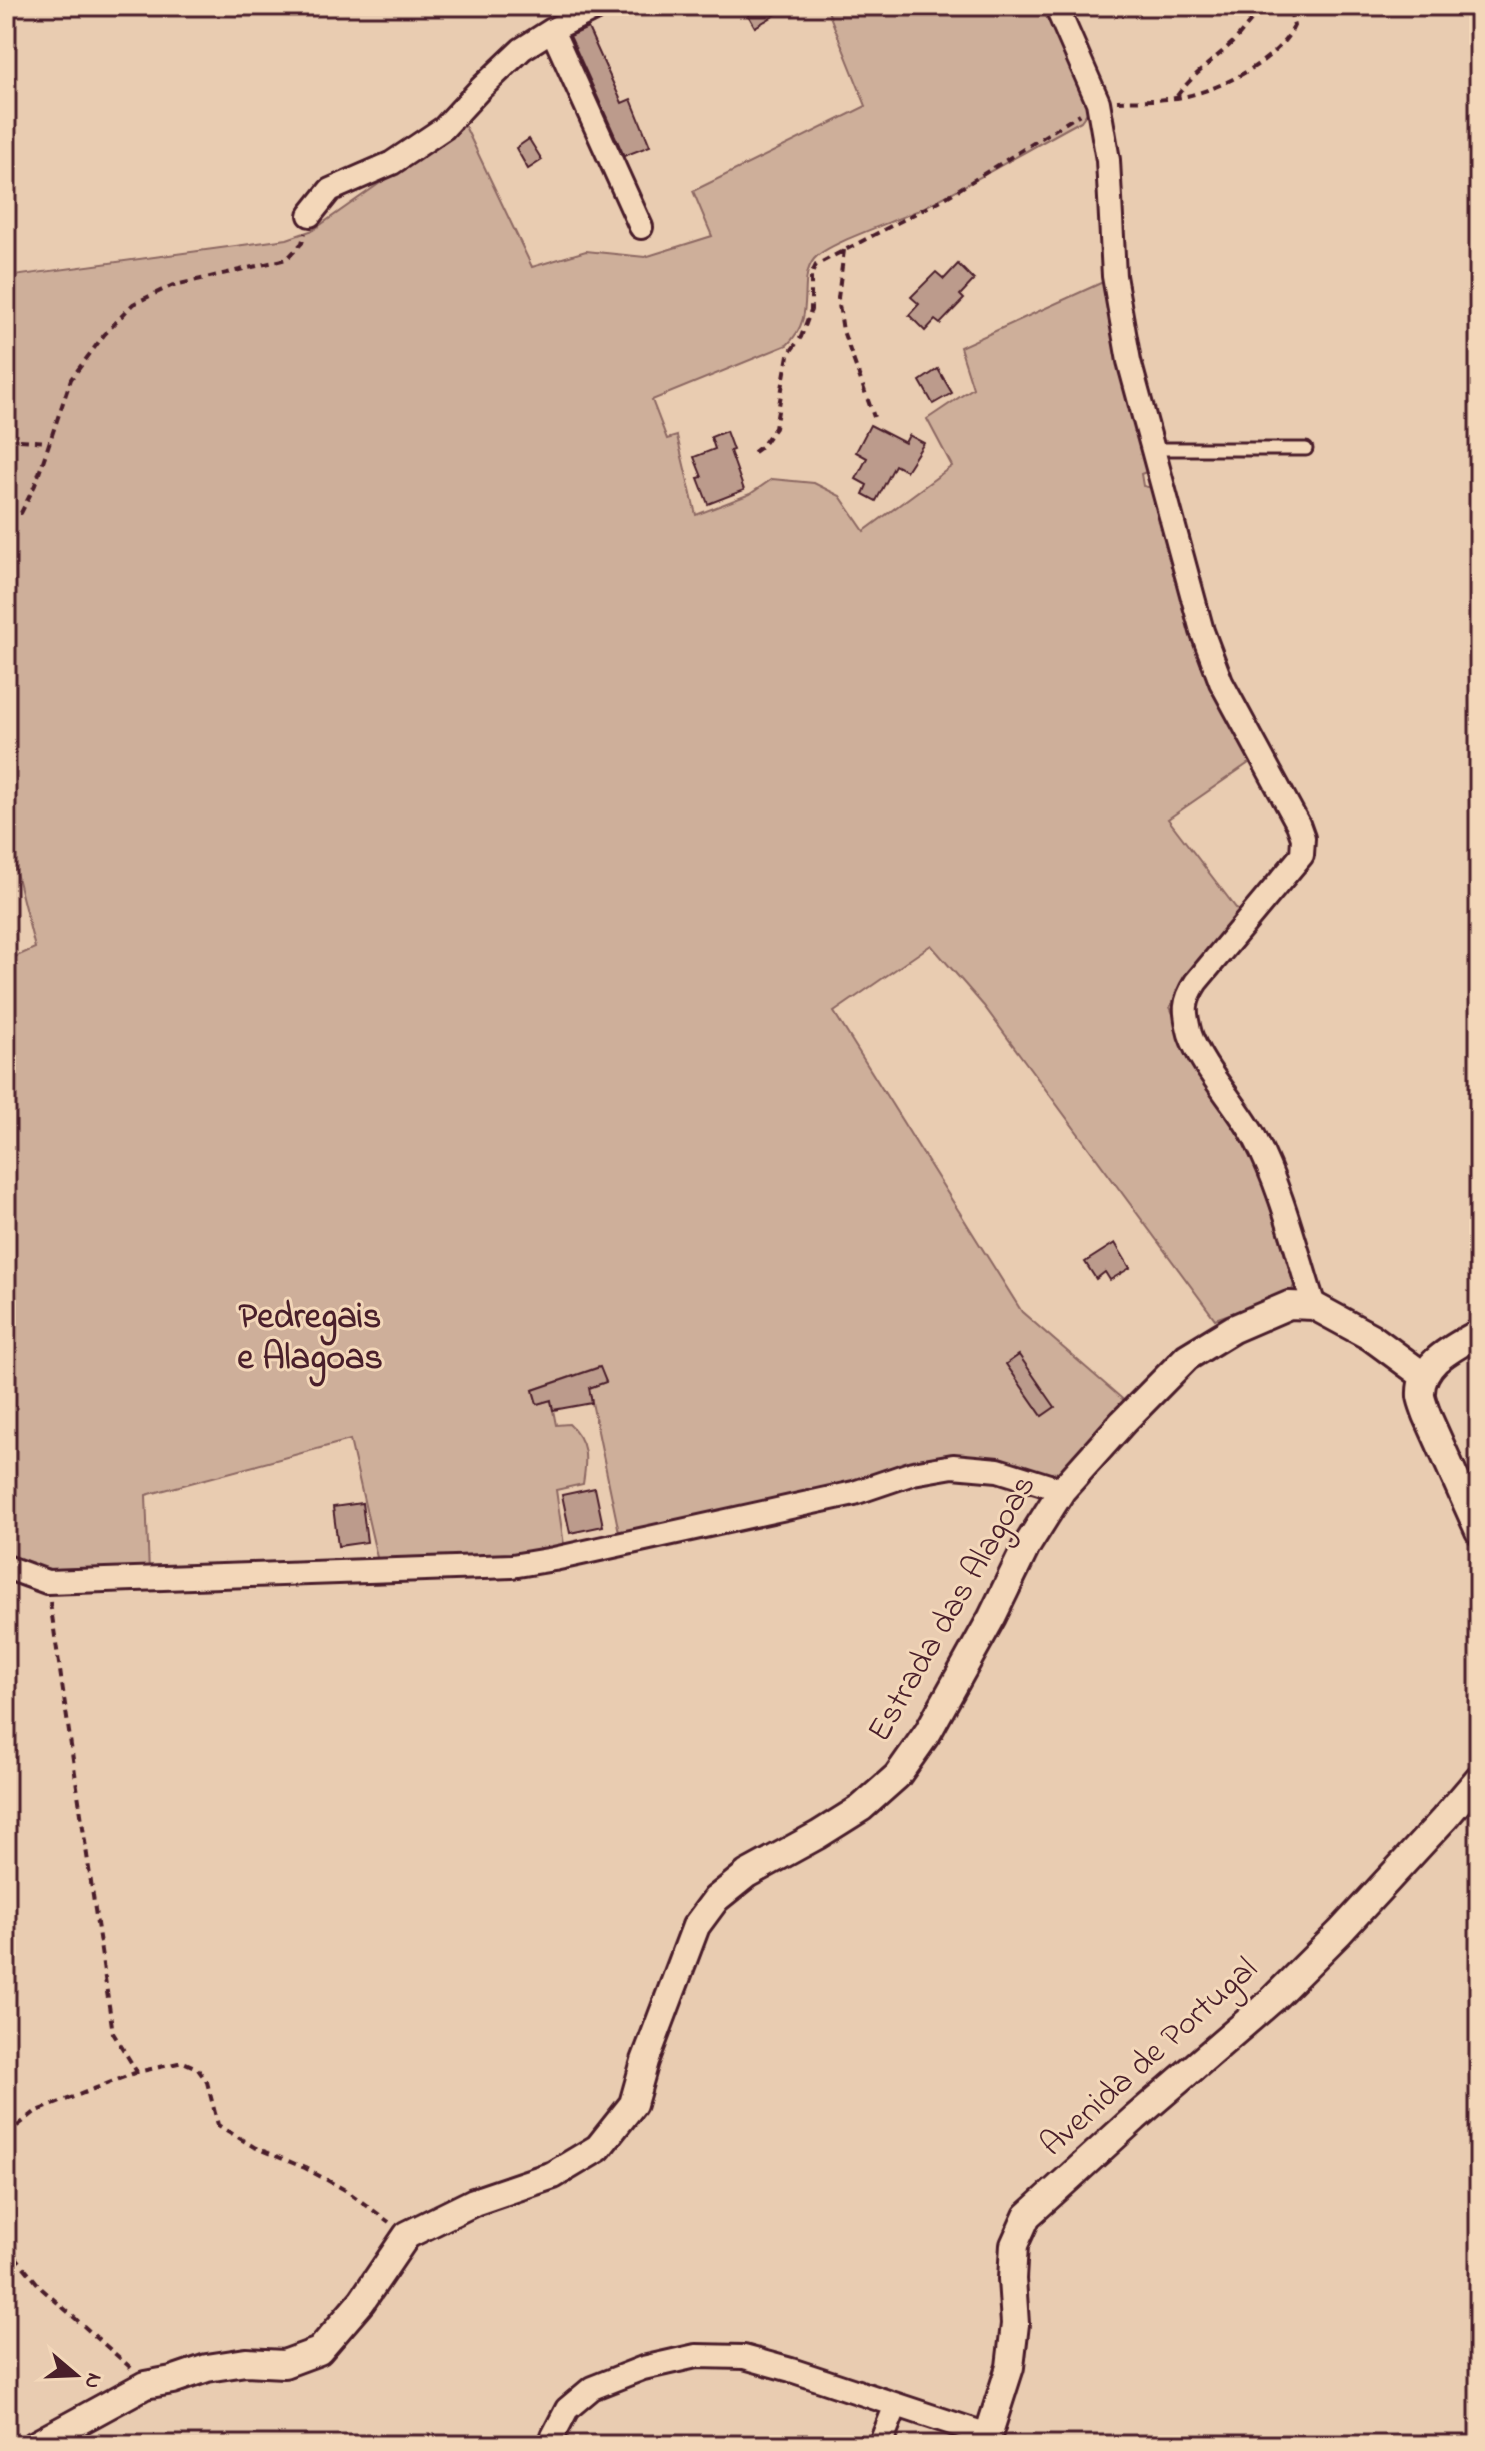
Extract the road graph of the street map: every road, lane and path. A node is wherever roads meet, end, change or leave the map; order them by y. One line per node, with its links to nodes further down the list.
1 (600, 6): 5 (street)
2 (1056, 6): 7 (street)
3 (1269, 6): 6 (path)
4 (1283, 6): 6 (path)
5 (552, 30): 8 (street); 9 (street)
6 (1176, 98): 7 (path)
7 (1098, 102): 10 (path); 14 (street)
8 (310, 215): 13 (path)
9 (641, 227)
10 (844, 250): 11 (path); 16 (path)
11 (874, 417)
12 (6, 439): 13 (path)
13 (49, 442): 17 (path)
14 (1153, 449): 15 (lane); 18 (street)
15 (1306, 449)
16 (754, 452)
17 (6, 513)
18 (1314, 1306): 20 (street); 21 (street, Estrada das Alagoas)
19 (1479, 1333): 20 (street)
20 (1424, 1376): 22 (street)
21 (1062, 1490): 24 (street); 28 (street, Estrada das Alagoas)
22 (1479, 1531)
23 (6, 1567): 24 (street)
24 (47, 1582): 26 (path)
25 (1479, 1778): 32 (street, Avenida de Portugal)
26 (137, 2072): 27 (path); 28 (path)
27 (6, 2135)
28 (407, 2235): 30 (street, Estrada das Alagoas)
29 (6, 2245): 30 (path)
30 (145, 2385): 33 (street, Estrada das Alagoas)
31 (896, 2405): 32 (street); 34 (street); 35 (street)
32 (987, 2440)
33 (35, 2445)
34 (554, 2445)
35 (880, 2445)

